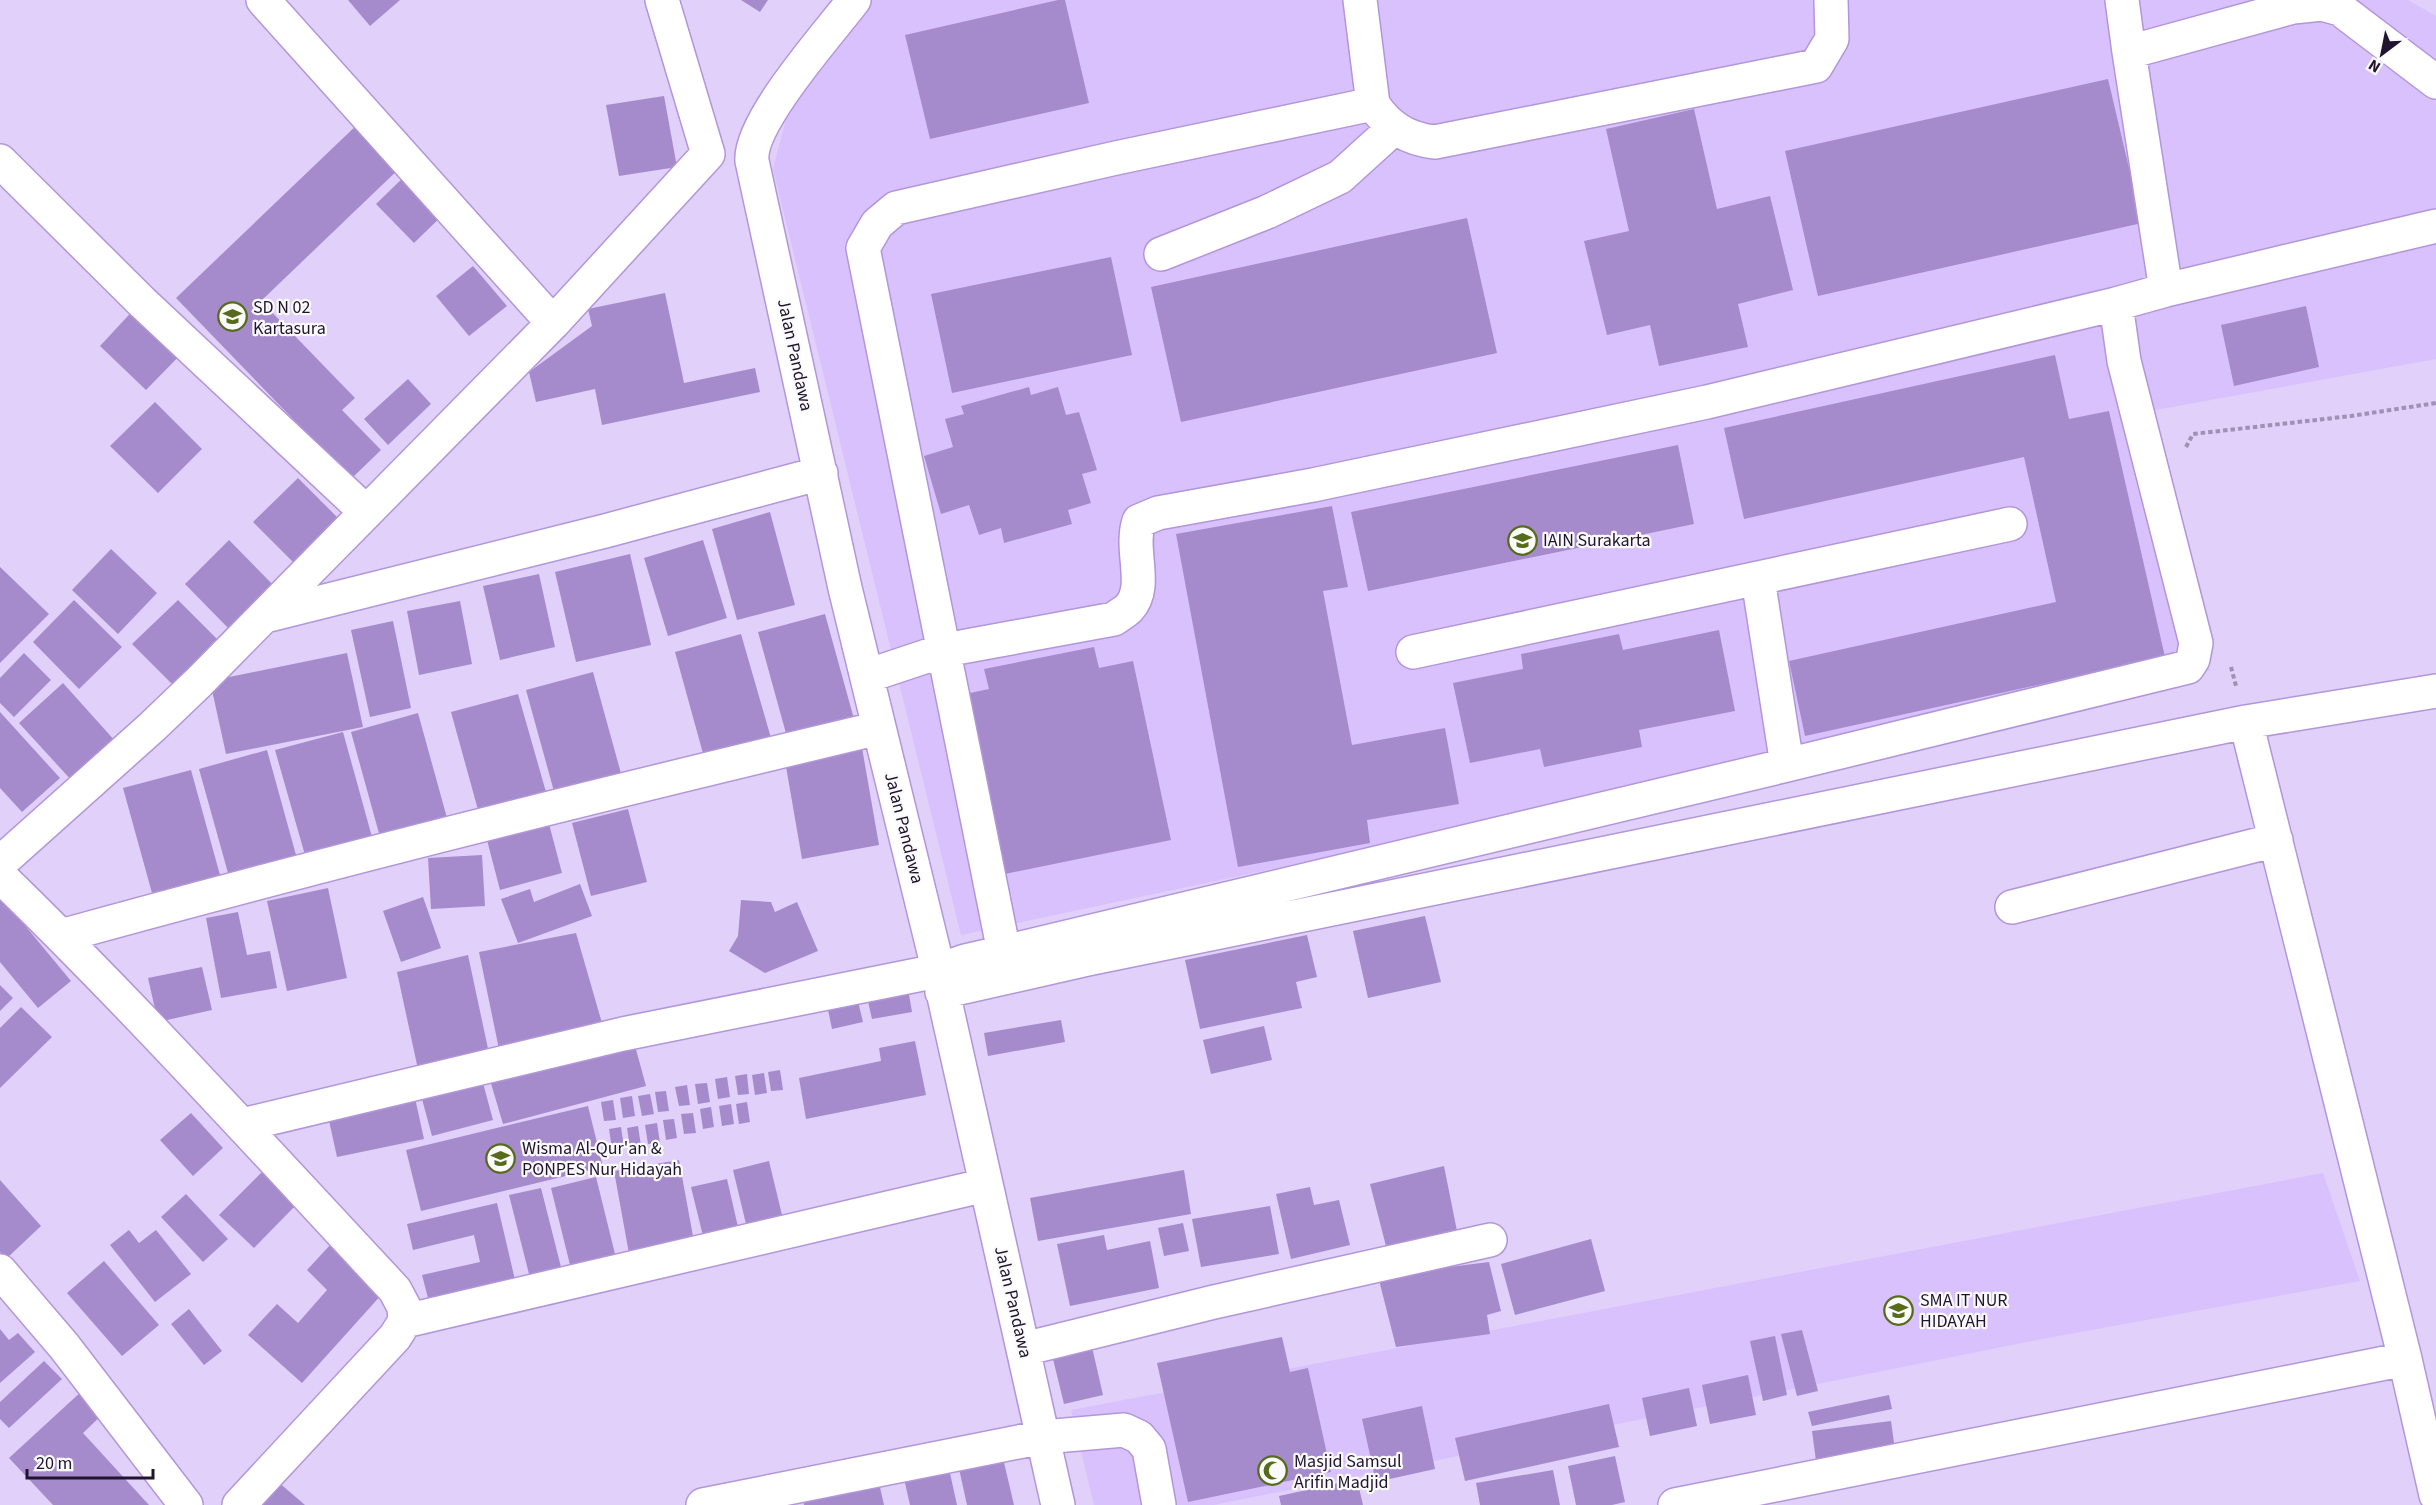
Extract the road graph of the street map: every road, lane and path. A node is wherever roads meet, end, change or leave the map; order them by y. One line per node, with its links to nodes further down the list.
1 (263, 0): 17 (street)
2 (662, 0): 11 (street)
3 (854, 0): 10 (street, Jalan Pandawa)
4 (1360, 0): 9 (street)
5 (1831, 0): 9 (street)
6 (2122, 0): 7 (street)
7 (2129, 52): 8 (street); 15 (street)
8 (2436, 82)
9 (1383, 116): 14 (street); 25 (street)
10 (753, 151): 11 (street); 20 (street, Jalan Pandawa)
11 (708, 154): 17 (street)
12 (0, 160): 21 (street)
13 (2436, 226): 15 (street)
14 (1161, 254)
15 (2166, 290): 16 (street)
16 (2116, 304): 25 (street); 32 (street)
17 (553, 323): 21 (street)
18 (2436, 404): 19 (path)
19 (2181, 456)
20 (821, 473): 24 (street); 28 (street, Jalan Pandawa)
21 (366, 512): 24 (street)
22 (2010, 524): 23 (street)
23 (1758, 579): 26 (street); 32 (street)
24 (265, 616): 34 (street)
25 (945, 650): 28 (street); 38 (street)
26 (1413, 652)
27 (2231, 665): 30 (path)
28 (867, 676): 31 (street, Jalan Pandawa)
29 (2436, 691): 30 (street)
30 (2246, 722): 33 (street); 39 (street)
31 (879, 728): 37 (street); 39 (street, Jalan Pandawa)
32 (1787, 765): 38 (street)
33 (2276, 840): 36 (street); 46 (street)
34 (0, 863)
35 (0, 876): 37 (street)
36 (2012, 907)
37 (61, 936): 40 (street)
38 (1004, 952): 39 (street)
39 (940, 981): 40 (street); 41 (street, Jalan Pandawa)
40 (242, 1125): 44 (street)
41 (986, 1185): 44 (street); 45 (street, Jalan Pandawa)
42 (1490, 1240): 45 (street)
43 (0, 1271): 49 (street)
44 (405, 1321): 50 (street)
45 (1024, 1349): 47 (street, Jalan Pandawa)
46 (2405, 1359): 48 (street); 54 (street)
47 (1043, 1437): 51 (street); 52 (street, Jalan Pandawa); 53 (street)
48 (2436, 1495)
49 (186, 1505)
50 (239, 1505)
51 (703, 1505)
52 (1058, 1505)
53 (1159, 1505)
54 (1675, 1505)

